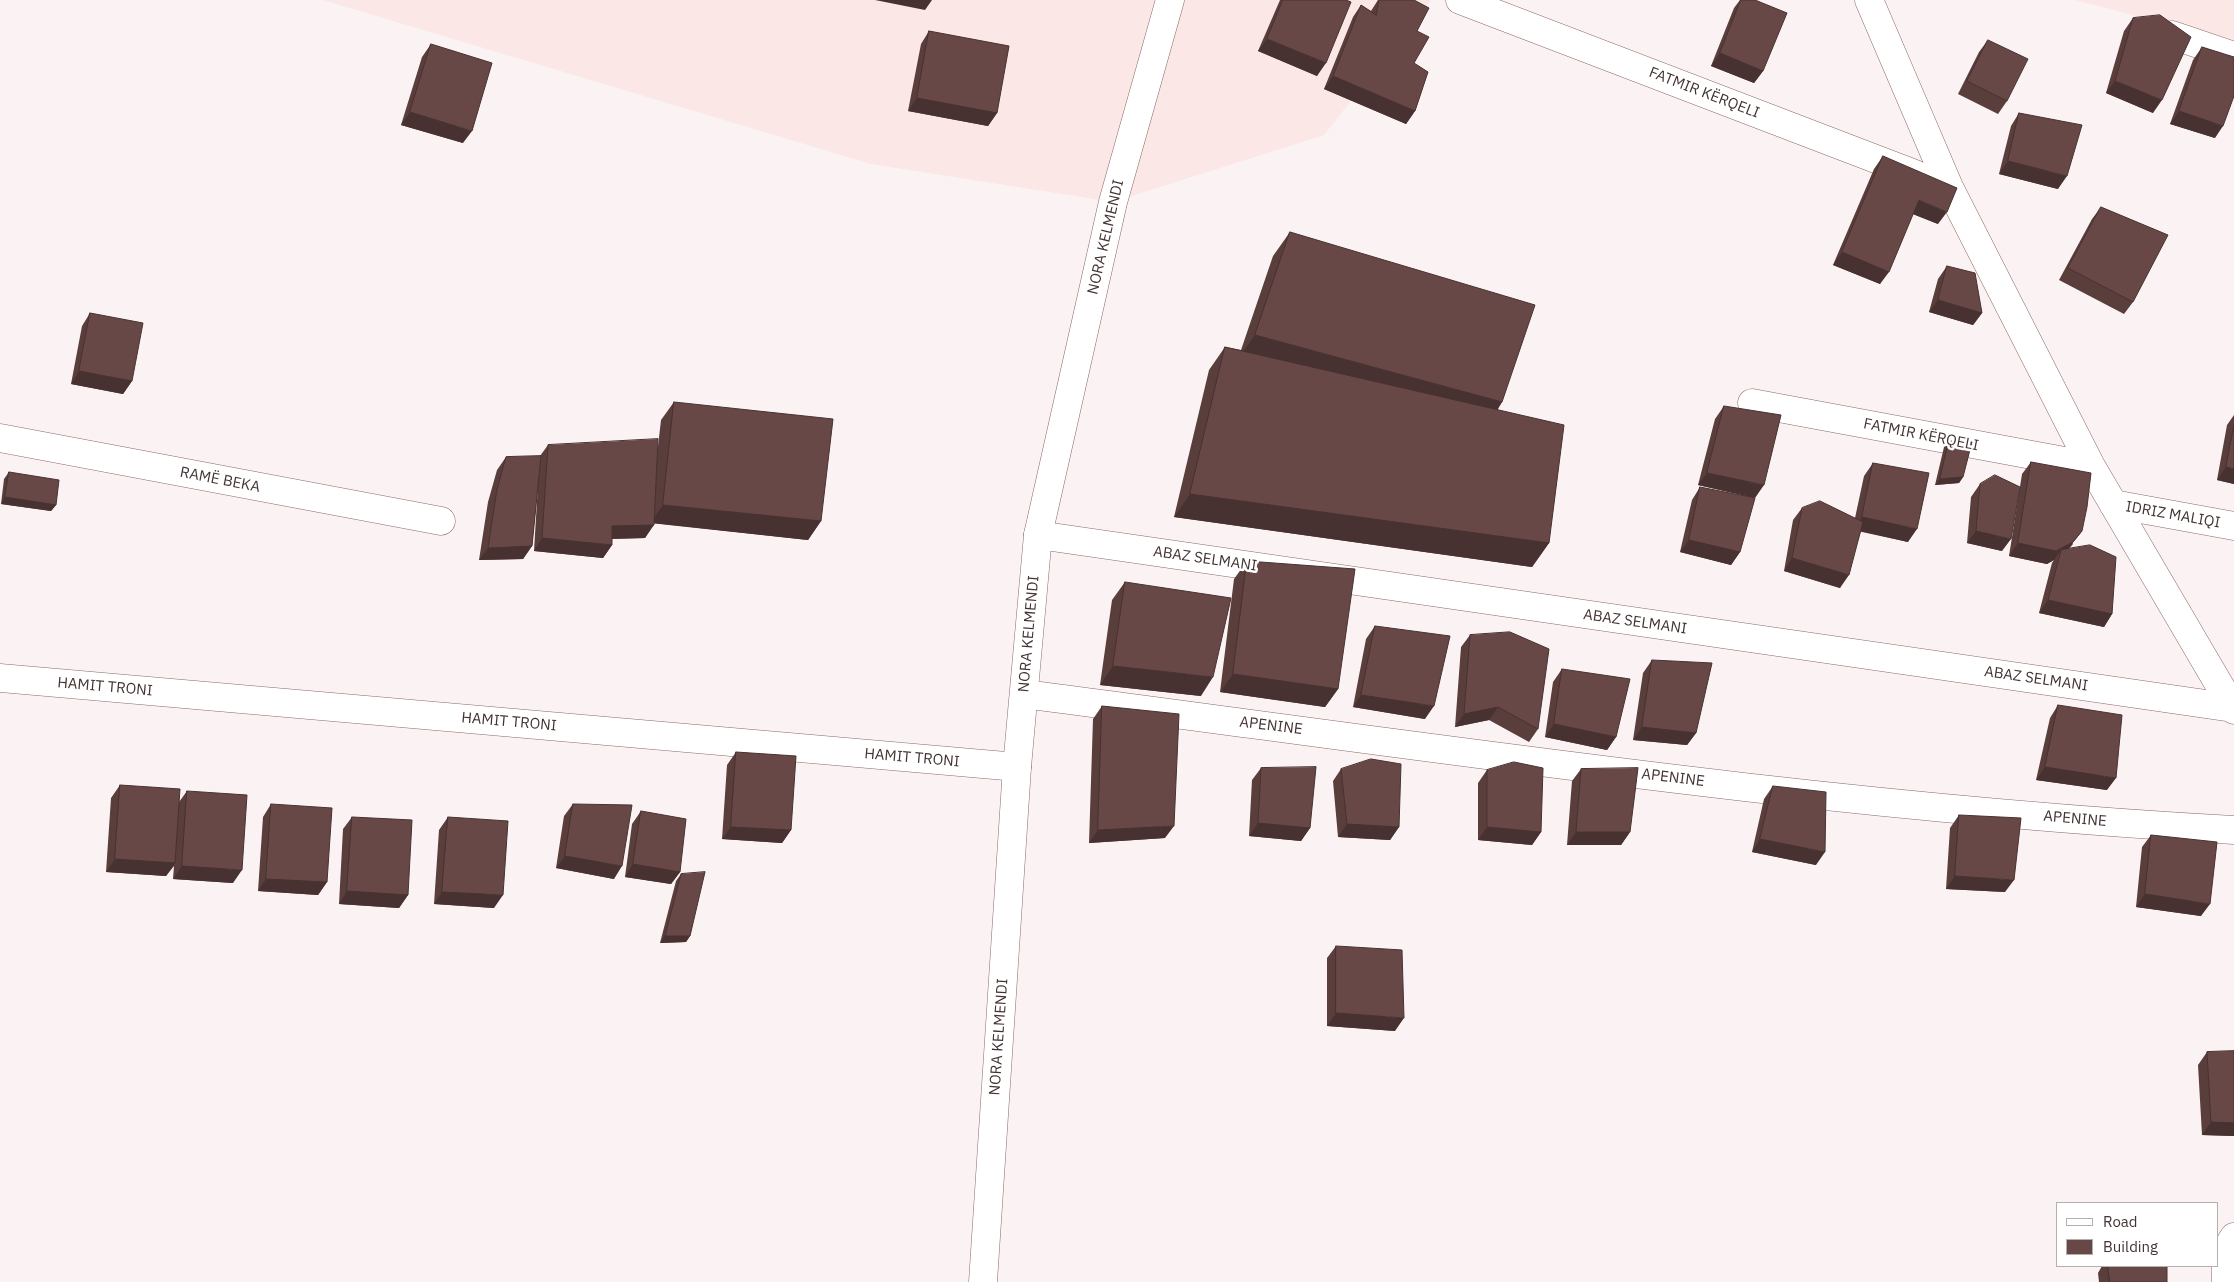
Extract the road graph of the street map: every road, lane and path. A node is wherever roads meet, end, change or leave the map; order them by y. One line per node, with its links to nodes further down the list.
1 (1170, 0): 13 (street, NORA KELMENDI)
2 (1460, 0): 6 (street, FATMIR KËRQELI)
3 (1869, 0): 6 (street)
4 (2172, 35): 5 (street)
5 (2234, 56)
6 (1949, 187): 9 (street)
7 (1752, 403): 9 (street, FATMIR KËRQELI)
8 (0, 438): 11 (street, RAMË BEKA)
9 (2091, 466): 10 (street)
10 (2113, 504): 12 (street, IDRIZ MALIQI); 16 (street)
11 (441, 521)
12 (2234, 526)
13 (1038, 535): 15 (street, NORA KELMENDI); 16 (street, ABAZ SELMANI)
14 (0, 678): 17 (street, HAMIT TRONI)
15 (1024, 694): 17 (street, NORA KELMENDI); 18 (street, APENINE)
16 (2233, 709)
17 (1017, 767): 20 (street, NORA KELMENDI)
18 (2234, 830)
19 (2234, 1237): 21 (street)
20 (982, 1282)
21 (2226, 1282)

